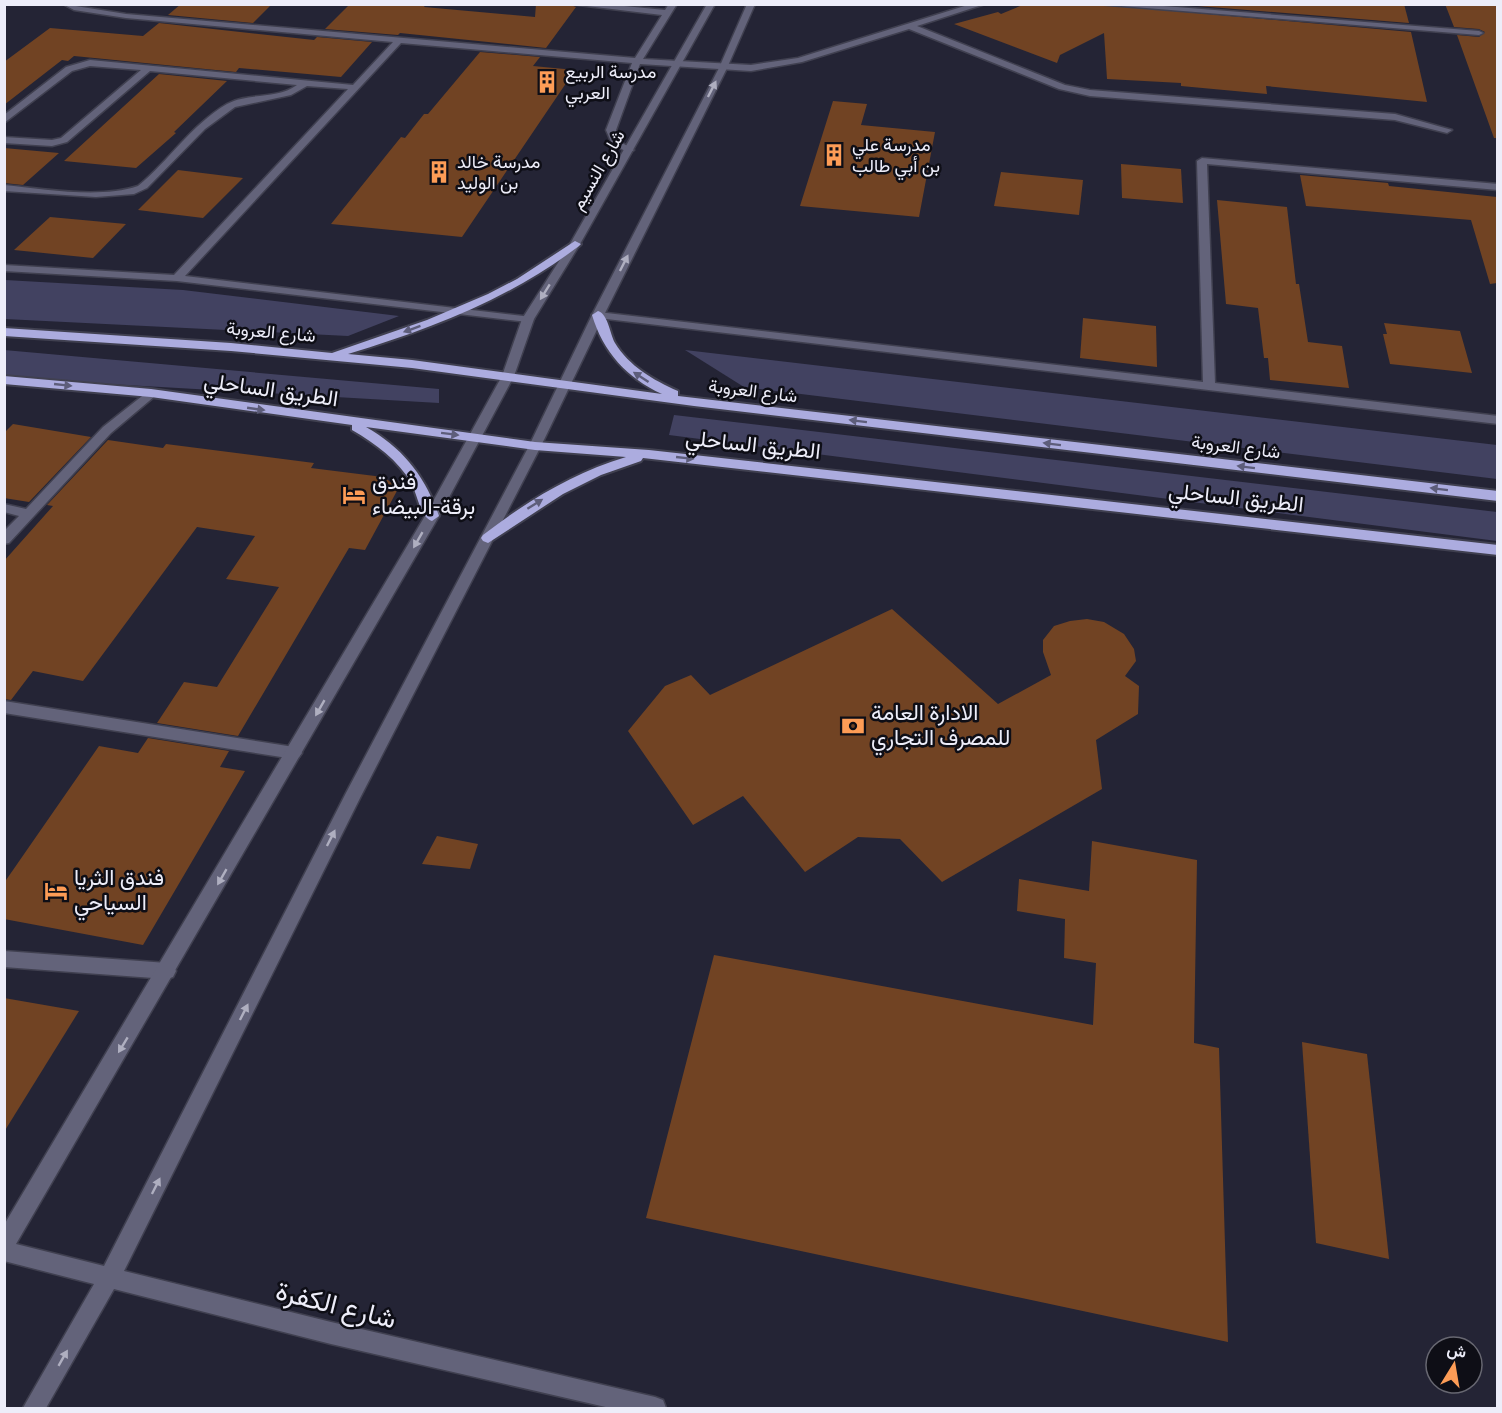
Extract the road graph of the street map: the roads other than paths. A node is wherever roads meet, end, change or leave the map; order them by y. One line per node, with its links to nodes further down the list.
1 (574, 4): 8 (street)
2 (711, 4): 14 (street, شارع النسيم)
3 (751, 4): 16 (street)
4 (981, 4): 9 (street)
5 (1101, 4): 11 (street)
6 (73, 6): 12 (street)
7 (937, 7): 9 (street)
8 (671, 9): 13 (street)
9 (941, 18): 10 (street)
10 (912, 27): 16 (street); 20 (street)
11 (1479, 33)
12 (399, 40): 13 (street); 18 (street)
13 (637, 61): 14 (street); 22 (street)
14 (677, 64): 16 (street); 22 (street, شارع النسيم)
15 (149, 68): 17 (street); 19 (street); 21 (street)
16 (723, 68): 29 (street, one-way to 16)
17 (305, 83): 18 (street); 24 (street)
18 (352, 87): 27 (street)
19 (4, 120)
20 (1447, 130)
21 (4, 140)
22 (628, 150): 25 (street, شارع النسيم)
23 (1497, 187): 36 (street)
24 (4, 188)
25 (575, 244): 28 (highway); 30 (street, شارع النسيم, one-way to 30)
26 (4, 268): 27 (street)
27 (177, 278): 28 (street)
28 (461, 311): 30 (street); 32 (highway, one-way to 32)
29 (598, 315): 35 (street); 36 (street); 38 (highway, one-way to 29)
30 (528, 319): 33 (street, شارع النسيم)
31 (4, 332): 32 (highway, شارع العروبة)
32 (328, 356): 33 (highway, شارع العروبة)
33 (508, 376): 35 (highway, شارع العروبة); 41 (street, شارع النسيم)
34 (4, 380): 37 (highway, الطريق الساحلي, one-way to 37)
35 (565, 383): 38 (highway, شارع العروبة); 42 (street)
36 (1209, 388): 39 (street)
37 (151, 393): 40 (highway, الطريق الساحلي, one-way to 40); 46 (street)
38 (694, 402): 44 (highway, شارع العروبة, one-way to 38)
39 (1497, 420)
40 (349, 422): 41 (highway, الطريق الساحلي, one-way to 41); 47 (highway)
41 (475, 437): 42 (highway, الطريق الساحلي); 47 (street, شارع النسيم)
42 (535, 447): 43 (highway, الطريق الساحلي); 48 (street)
43 (649, 454): 48 (highway, one-way to 43); 50 (highway, الطريق الساحلي, one-way to 50)
44 (1497, 496)
45 (4, 508): 46 (street)
46 (30, 514): 49 (street)
47 (432, 516): 52 (street, شارع النسيم, one-way to 52)
48 (488, 538): 57 (street, one-way to 48)
49 (4, 540)
50 (1497, 550)
51 (4, 707): 52 (street)
52 (294, 753): 54 (street, شارع النسيم, one-way to 54)
53 (4, 959): 54 (street)
54 (167, 971): 55 (street, شارع النسيم, one-way to 55)
55 (4, 1245)
56 (4, 1251): 57 (street, شارع الكفرة)
57 (109, 1278): 58 (street, one-way to 57); 59 (street, شارع الكفرة)
58 (34, 1408)
59 (655, 1408)

